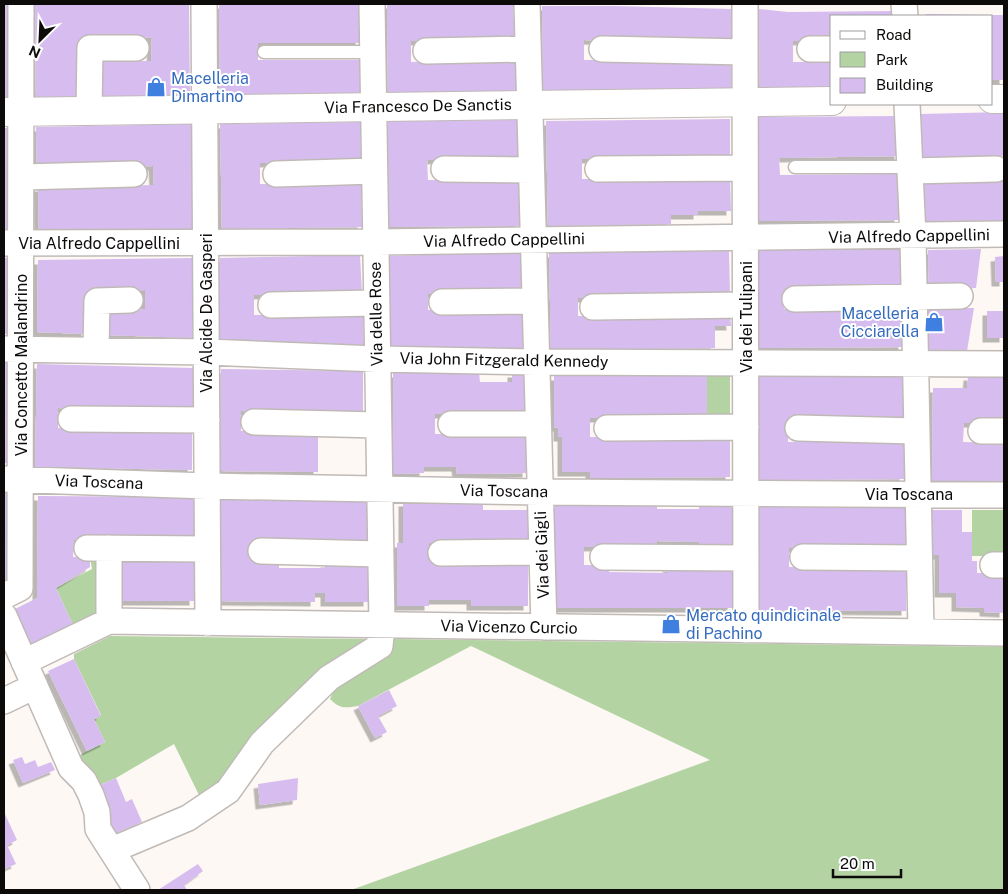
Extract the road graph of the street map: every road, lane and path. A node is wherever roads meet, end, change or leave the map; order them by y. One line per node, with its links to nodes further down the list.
1 (21, 4): 19 (street, Via Concetto Malandrino)
2 (204, 4): 18 (street, Via Alcide De Gasperi)
3 (372, 4): 11 (street, Via delle Rose)
4 (527, 4): 7 (street, Via dei Gigli)
5 (745, 4): 12 (street, Via dei Tulipani)
6 (136, 48): 20 (street)
7 (528, 49): 9 (street); 15 (street, Via dei Gigli)
8 (602, 49): 12 (street)
9 (426, 50)
10 (264, 52): 11 (lane)
11 (372, 52): 17 (street, Via delle Rose)
12 (745, 52): 14 (street, Via dei Tulipani)
13 (830, 101): 14 (street, Via Francesco De Sanctis)
14 (745, 102): 15 (street, Via Francesco De Sanctis); 23 (street, Via dei Tulipani)
15 (529, 104): 17 (street, Via Francesco De Sanctis); 27 (street, Via dei Gigli)
16 (907, 105): 25 (street)
17 (373, 107): 18 (street, Via Francesco De Sanctis); 28 (street, Via delle Rose)
18 (204, 110): 20 (street, Via Francesco De Sanctis); 38 (street, Via Alcide De Gasperi)
19 (12, 112): 20 (street, Via Francesco De Sanctis); 31 (street, Via Concetto Malandrino)
20 (89, 112)
21 (795, 167): 25 (lane)
22 (598, 168): 23 (street)
23 (745, 168): 34 (street, Via dei Tulipani)
24 (996, 168): 25 (street)
25 (910, 169): 33 (street)
26 (444, 170): 27 (street)
27 (531, 170): 35 (street, Via dei Gigli)
28 (374, 171): 30 (street); 36 (street, Via delle Rose)
29 (134, 174): 31 (street)
30 (276, 174)
31 (22, 177): 37 (street, Via Concetto Malandrino)
32 (1004, 234): 33 (street, Via Alfredo Cappellini)
33 (913, 236): 34 (street, Via Alfredo Cappellini); 40 (street)
34 (746, 237): 35 (street, Via Alfredo Cappellini); 46 (street, Via dei Tulipani)
35 (533, 240): 36 (street, Via Alfredo Cappellini); 43 (street, Via dei Gigli)
36 (374, 242): 38 (street, Via Alfredo Cappellini); 45 (street, Via delle Rose)
37 (12, 243): 38 (street, Via Alfredo Cappellini); 49 (street, Via Concetto Malandrino)
38 (206, 244): 51 (street, Via Alcide De Gasperi)
39 (960, 296): 40 (street)
40 (914, 298): 41 (street); 55 (street)
41 (796, 299)
42 (130, 300): 50 (street)
43 (535, 301): 44 (street); 53 (street, Via dei Gigli)
44 (442, 302)
45 (376, 303): 47 (street); 52 (street, Via delle Rose)
46 (746, 305): 48 (street); 54 (street, Via dei Tulipani)
47 (271, 306)
48 (594, 307)
49 (13, 349): 50 (street, Via John Fitzgerald Kennedy); 67 (street, Via Concetto Malandrino)
50 (96, 350): 51 (street, Via John Fitzgerald Kennedy)
51 (207, 352): 52 (street, Via John Fitzgerald Kennedy); 58 (street, Via Alcide De Gasperi)
52 (377, 359): 53 (street, Via John Fitzgerald Kennedy); 62 (street, Via delle Rose)
53 (537, 362): 54 (street, Via John Fitzgerald Kennedy); 61 (street, Via dei Gigli)
54 (746, 362): 55 (street, Via John Fitzgerald Kennedy); 63 (street, Via dei Tulipani)
55 (915, 363): 56 (street, Via John Fitzgerald Kennedy); 66 (street)
56 (1004, 364)
57 (71, 419): 58 (street)
58 (207, 420): 68 (street, Via Alcide De Gasperi)
59 (254, 422): 62 (street)
60 (451, 424): 61 (street)
61 (538, 424): 70 (street, Via dei Gigli)
62 (378, 425): 69 (street, Via delle Rose)
63 (746, 427): 64 (street); 71 (street, Via dei Tulipani)
64 (607, 428)
65 (798, 428): 66 (street)
66 (916, 431): 72 (street)
67 (13, 479): 68 (street, Via Toscana); 83 (street, Via Concetto Malandrino)
68 (207, 486): 69 (street, Via Toscana); 74 (street, Via Alcide De Gasperi)
69 (379, 489): 70 (street, Via Toscana); 78 (street, Via delle Rose)
70 (540, 492): 71 (street, Via Toscana); 76 (street, Via dei Gigli)
71 (746, 493): 72 (street, Via Toscana); 81 (street, Via dei Tulipani)
72 (917, 494): 73 (street, Via Toscana); 82 (street)
73 (1004, 495)
74 (207, 549): 84 (street); 85 (street, Via Alcide De Gasperi)
75 (261, 551): 78 (street)
76 (542, 552): 77 (street); 87 (street, Via dei Gigli)
77 (441, 553)
78 (380, 554): 86 (street, Via delle Rose)
79 (603, 557): 81 (street)
80 (803, 557): 82 (street)
81 (746, 558): 89 (street, Via dei Tulipani)
82 (919, 558): 90 (street)
83 (4, 596)
84 (109, 621): 85 (street, Via Vicenzo Curcio); 92 (street, Via Vicenzo Curcio)
85 (208, 623): 86 (street, Via Vicenzo Curcio)
86 (382, 625): 87 (street, Via Vicenzo Curcio); 95 (street, Via delle Rose)
87 (544, 627): 89 (street, Via Vicenzo Curcio)
88 (6, 630): 92 (street)
89 (746, 630): 90 (street, Via Vicenzo Curcio)
90 (921, 632): 91 (street, Via Vicenzo Curcio)
91 (1004, 634)
92 (24, 662): 93 (street)
93 (35, 686): 94 (street); 95 (street)
94 (4, 701)
95 (112, 850): 96 (street)
96 (137, 890)

